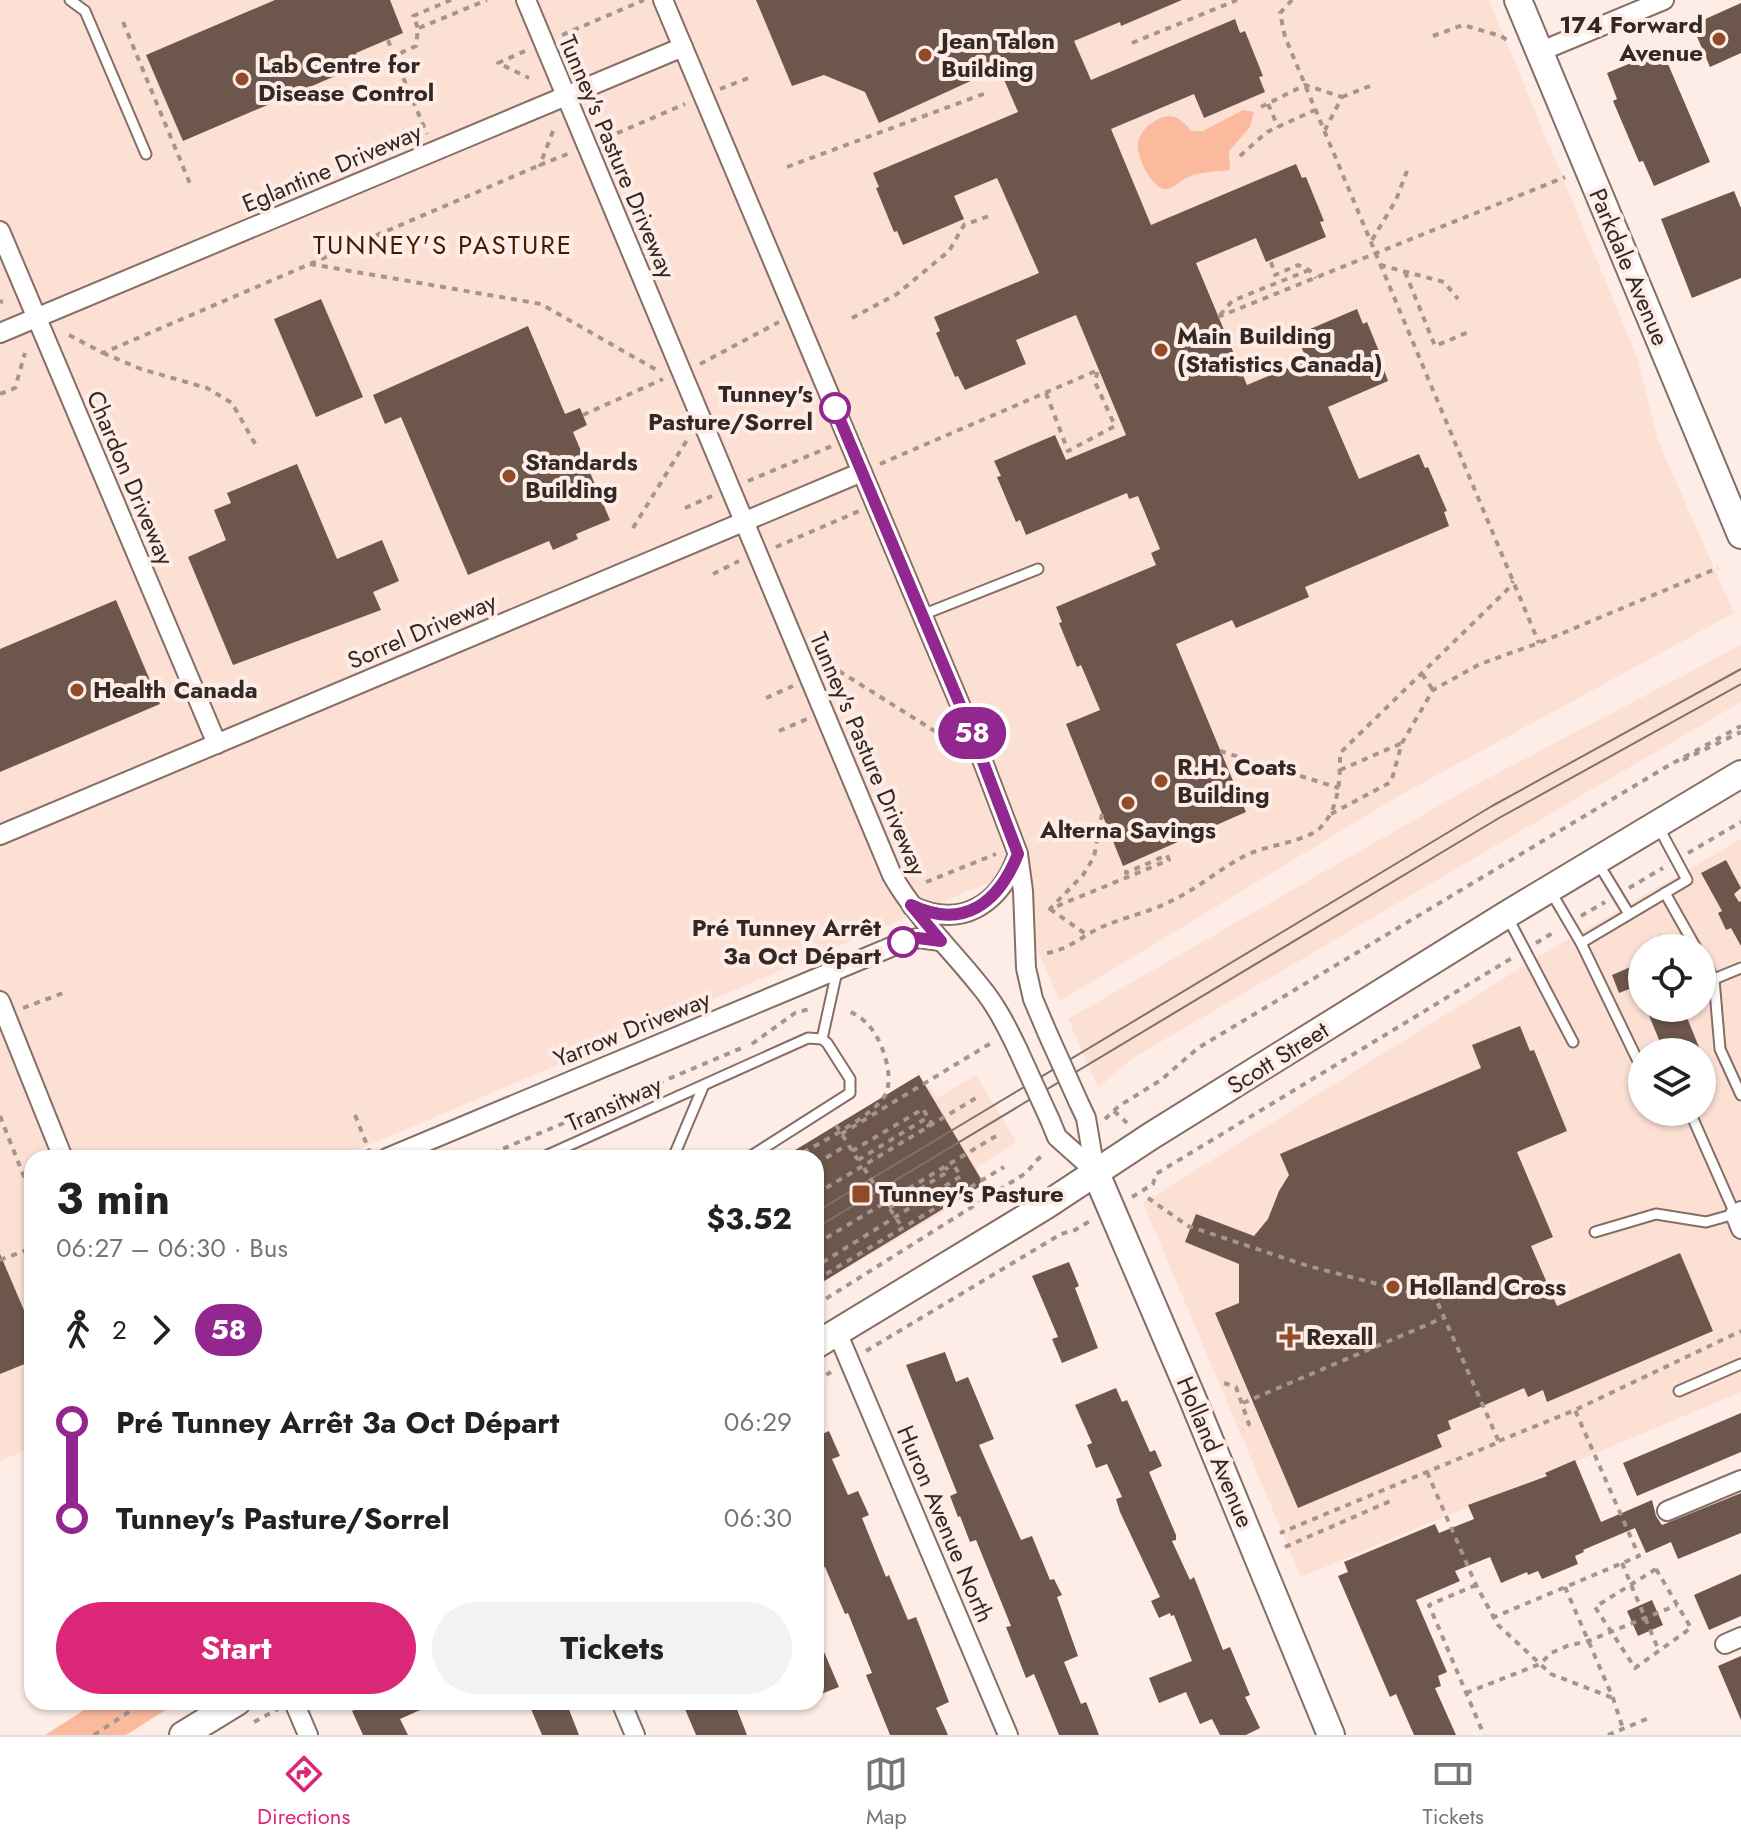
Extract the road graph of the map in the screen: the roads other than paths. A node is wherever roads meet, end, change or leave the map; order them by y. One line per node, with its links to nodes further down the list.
1 (70, 0): 9 (lane)
2 (526, 0): 8 (street, Tunney's Pasture Driveway)
3 (663, 0): 6 (street)
4 (1518, 0): 7 (main road, Parkdale Avenue)
5 (1664, 0): 7 (street)
6 (683, 47): 8 (street, Eglantine Driveway); 13 (street)
7 (1539, 52): 15 (main road, Parkdale Avenue)
8 (566, 96): 11 (street, Eglantine Driveway); 14 (street, Tunney's Pasture Driveway)
9 (146, 154)
10 (0, 231): 11 (street, Chardon Driveway)
11 (36, 317): 12 (street, Eglantine Driveway); 18 (street, Chardon Driveway)
12 (0, 333)
13 (862, 472): 14 (street, Sorrel Driveway); 17 (street)
14 (744, 522): 18 (street, Sorrel Driveway); 26 (street, Tunney's Pasture Driveway)
15 (1741, 535)
16 (1038, 569): 17 (lane)
17 (922, 615): 22 (street)
18 (217, 744): 21 (street, Sorrel Driveway)
19 (1741, 774): 20 (main road, Scott Street)
20 (1657, 824): 23 (main road, Scott Street); 25 (lane)
21 (0, 835)
22 (1018, 854): 26 (street); 48 (street, bridge)
23 (1596, 860): 24 (main road, Scott Street); 27 (lane)
24 (1549, 889): 28 (main road, Scott Street); 31 (lane)
25 (1665, 893): 27 (lane); 29 (lane)
26 (911, 905): 30 (street, Tunney's Pasture Driveway)
27 (1629, 914): 31 (lane)
28 (1506, 915): 39 (lane); 48 (main road, Scott Street)
29 (1688, 934)
30 (941, 941): 33 (street, Yarrow Driveway); 48 (street, Tunney's Pasture Driveway, bridge)
31 (1581, 943): 38 (lane)
32 (1741, 968): 34 (lane)
33 (837, 971): 37 (lane); 44 (street, Yarrow Driveway)
34 (1716, 978)
35 (1716, 1002): 41 (lane)
36 (3, 1008): 43 (street)
37 (822, 1039): 40 (lane, Transitway); 47 (lane)
38 (1628, 1040)
39 (1573, 1042)
40 (703, 1087): 45 (lane, Transitway); 46 (lane, Transitway)
41 (1741, 1095)
42 (1696, 1126): 49 (lane)
43 (60, 1150)
44 (406, 1150)
45 (559, 1150)
46 (676, 1150)
47 (761, 1150)
48 (1095, 1171): 51 (main road, Scott Street); 63 (main road, Holland Avenue)
49 (1739, 1218): 50 (lane)
50 (1595, 1232)
51 (827, 1338): 62 (street, Huron Avenue North)
52 (1741, 1364): 53 (lane)
53 (1679, 1391)
54 (1741, 1480): 55 (street)
55 (1667, 1511)
56 (224, 1710): 59 (main road)
57 (297, 1710): 60 (street)
58 (624, 1710): 61 (street)
59 (183, 1735)
60 (308, 1735)
61 (635, 1735)
62 (1008, 1735)
63 (1331, 1735)

